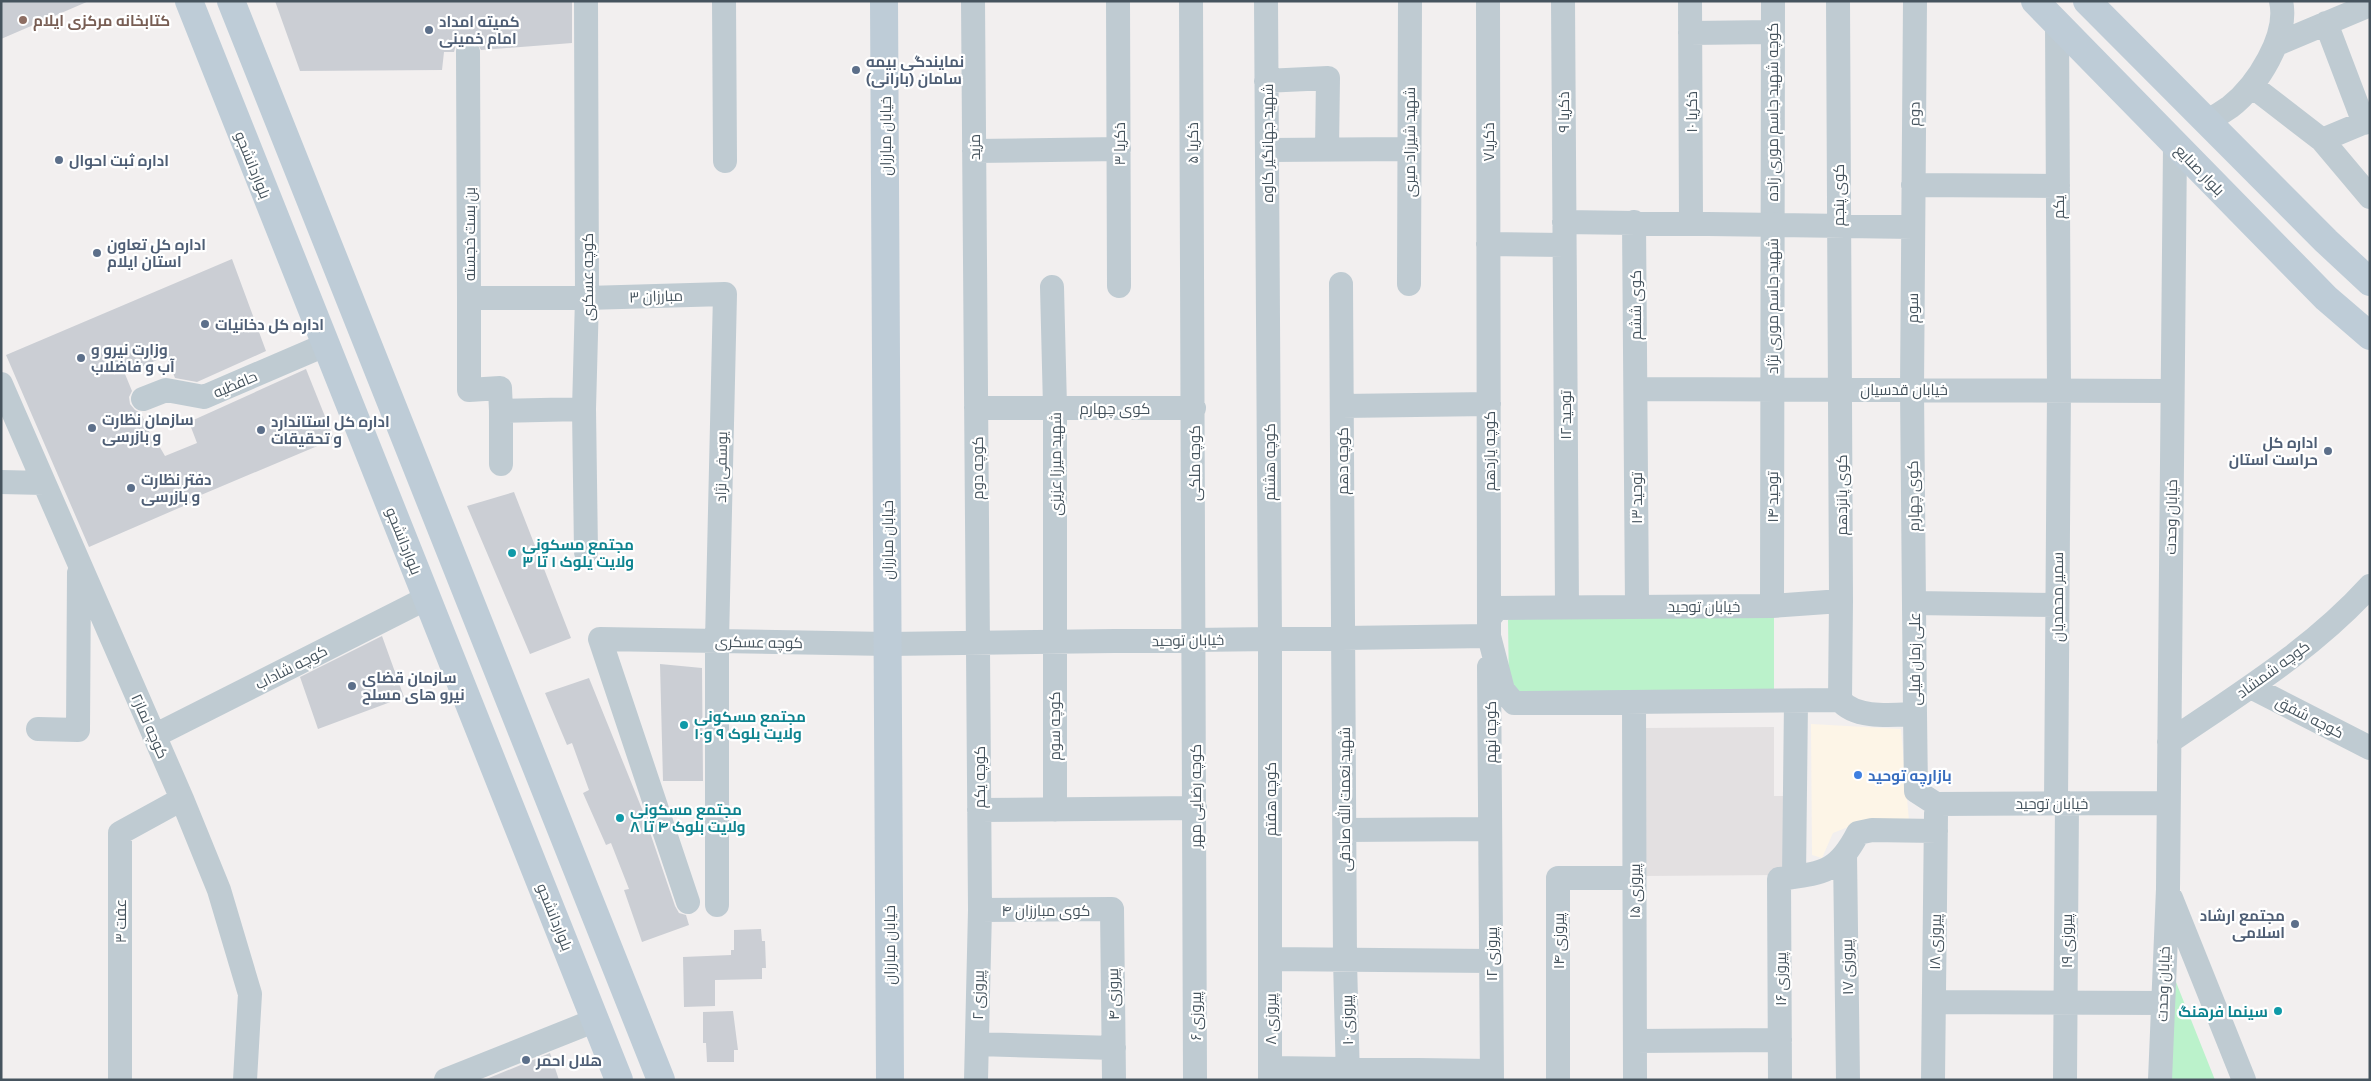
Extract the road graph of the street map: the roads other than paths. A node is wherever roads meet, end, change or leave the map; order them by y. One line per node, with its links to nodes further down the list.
1 (189, 1): 62 (main road, بلواردانشجو)
2 (231, 1): 145 (main road)
3 (586, 1): 60 (street, کوچه عسکری)
4 (724, 1): 38 (street)
5 (884, 1): 98 (main road, خیابان مبارزان)
6 (973, 1): 37 (street, مزید)
7 (1118, 1): 33 (street, ذکریا ۳)
8 (1192, 1): 55 (street, ذکریا ۵)
9 (1266, 1): 27 (street, شهید جهانگیر کاوه)
10 (1410, 1): 35 (street, شهید شیرزاد میری)
11 (1488, 1): 48 (street, ذکریا۷)
12 (1562, 1): 47 (street, ذکریا ۹)
13 (1690, 1): 24 (street, ذکریا ۱۰)
14 (1773, 1): 23 (street, کوچه شهید جاسم موری زاده)
15 (1838, 1): 45 (street, کوی پنجم)
16 (1915, 1): 39 (street, دوم)
17 (2035, 1): 22 (main road, بلوار صنایع)
18 (2088, 1): 29 (main road)
19 (2281, 1): 25 (street)
20 (2370, 5): 21 (street)
21 (2326, 23): 25 (street); 30 (street)
22 (2057, 24): 32 (main road, بلوار صنایع); 40 (street, یکم)
23 (1772, 32): 24 (street); 44 (street, کوچه شهید جاسم موری زاده)
24 (1690, 33): 43 (street, ذکریا ۱۰)
25 (2277, 44): 28 (street)
26 (468, 52): 59 (street, بن بست خجسته)
27 (1266, 81): 34 (street); 36 (street, شهید جهانگیر کاوه)
28 (2252, 86): 29 (street); 31 (street)
29 (2202, 117): 32 (main road); 49 (main road)
30 (2367, 122): 31 (street)
31 (2322, 140): 41 (street)
32 (2175, 145): 61 (main road, بلوار صنایع); 69 (street, خیابان وحدت)
33 (1119, 149): 37 (street); 54 (street, ذکریا ۳)
34 (1327, 149): 35 (street); 36 (street)
35 (1410, 149): 51 (street, شهید شیرزاد میری)
36 (1267, 150): 53 (street, شهید جهانگیر کاوه)
37 (974, 151): 57 (street, مزید)
38 (725, 161)
39 (1913, 184): 40 (street); 46 (street, دوم)
40 (2058, 186): 68 (street, یکم)
41 (2370, 197)
42 (1634, 222): 43 (street); 47 (street); 64 (street, کوی ششم)
43 (1692, 222): 44 (street)
44 (1772, 223): 45 (street); 65 (street, شهید جاسم موری نژاد)
45 (1838, 224): 46 (street); 66 (street, کوی پنجم)
46 (1913, 226): 67 (street, سوم)
47 (1564, 234): 48 (street); 89 (street, توحید ۱۲)
48 (1488, 244): 52 (street, ذکریا۷)
49 (2370, 282)
50 (1341, 284): 72 (street, کوچه دهم)
51 (1409, 284)
52 (1488, 284): 71 (street, کوچه یازدهم)
53 (1268, 285): 93 (street, کوچه هشتم)
54 (1119, 286)
55 (1193, 286): 75 (street, کوچه ملکی)
56 (1052, 287): 73 (street, شهید میرزا عزیزی)
57 (976, 293): 74 (street, کوچه دوم)
58 (725, 294): 60 (street, مبارزان ۳); 95 (street, یوسفی نژاد)
59 (469, 298): 60 (street, بن بست خجسته); 77 (street)
60 (587, 298): 76 (street, کوچه عسکری)
61 (2370, 336)
62 (324, 345): 70 (street, حافظیه); 84 (main road, بلواردانشجو)
63 (1, 384): 80 (street, کوچه نماز۲)
64 (1636, 388): 65 (street, خیابان قدسیان); 90 (street, توحید ۱۳)
65 (1772, 389): 66 (street, خیابان قدسیان); 88 (street, توحید ۱۴)
66 (1841, 389): 67 (street, خیابان قدسیان); 85 (street, کوی پانزدهم)
67 (1912, 389): 68 (street, خیابان قدسیان); 86 (street, کوی چهارم)
68 (2059, 390): 69 (street, خیابان قدسیان); 87 (street, سمیر محمدیان)
69 (2172, 391): 106 (street, خیابان وحدت)
70 (143, 399)
71 (1488, 404): 72 (street); 91 (street, کوچه یازدهم)
72 (1342, 406): 92 (street, کوچه دهم)
73 (1055, 407): 74 (street, کوی چهارم); 75 (street, کوی چهارم); 96 (street, شهید میرزا عزیزی)
74 (976, 408): 97 (street, کوچه دوم)
75 (1194, 408): 94 (street, کوچه ملکی)
76 (584, 409): 77 (street); 81 (street, کوچه عسکری)
77 (500, 411): 78 (street)
78 (502, 464)
79 (1, 482): 80 (street)
80 (44, 482): 82 (street, کوچه نماز۲)
81 (586, 552)
82 (80, 565): 104 (street); 105 (street, کوچه نماز۲)
83 (2370, 586): 99 (street, کوچه شمشاد)
84 (427, 598): 105 (street, کوچه شاداب); 133 (main road, بلواردانشجو)
85 (1841, 601): 88 (street, خیابان توحید); 100 (street)
86 (1914, 604): 87 (street); 103 (street, علی زمان فیلی)
87 (2057, 605): 109 (street, سمیر محمدیان)
88 (1772, 606): 90 (street, خیابان توحید)
89 (1567, 607): 90 (street, خیابان توحید); 91 (street, خیابان توحید)
90 (1637, 607)
91 (1489, 627): 92 (street, خیابان توحید); 102 (street); 115 (street, کوچه نهم)
92 (1343, 638): 93 (street, خیابان توحید); 116 (street, شهید نعمت الله صادقی)
93 (1270, 639): 94 (street, خیابان توحید); 127 (street, کوچه هفتم)
94 (1195, 640): 96 (street, خیابان توحید); 112 (street, کوچه رضایی مهر)
95 (717, 641): 98 (street, کوچه عسکری); 122 (street, کوچه عسکری); 123 (street, یوسفی نژاد)
96 (1054, 642): 97 (street, خیابان توحید); 114 (street, کوچه سوم)
97 (978, 643): 98 (street, خیابان توحید); 113 (street, کوچه یکم)
98 (888, 644): 146 (main road, خیابان مبارزان)
99 (2251, 687): 106 (street, کوچه شمشاد); 107 (street, کوچه شفق)
100 (1840, 700): 101 (street); 103 (street)
101 (1796, 701): 102 (street); 120 (street, پیروزی ۱۶)
102 (1634, 702): 119 (street, پیروزی ۱۵)
103 (1915, 714): 111 (street)
104 (38, 729)
105 (154, 736): 108 (street, کوچه نماز۲)
106 (2169, 742): 110 (street, خیابان وحدت)
107 (2370, 748)
108 (182, 799): 141 (street, عفت ۳); 142 (street, کوچه نماز۲)
109 (2061, 803): 110 (street, خیابان توحید); 111 (street, خیابان توحید); 131 (street, پیروزی ۱۹)
110 (2168, 803): 121 (street, خیابان وحدت)
111 (1936, 804): 117 (street, پیروزی ۱۸)
112 (1195, 808): 114 (street); 126 (street, کوچه رضایی مهر)
113 (979, 810): 114 (street); 125 (street, کوچه یکم)
114 (1055, 810)
115 (1490, 829): 116 (street); 129 (street, پیروزی ۱۲)
116 (1344, 830): 128 (street, شهید نعمت الله صادقی)
117 (1936, 831): 118 (street); 130 (street, پیروزی ۱۸)
118 (1845, 854): 120 (street); 153 (street, پیروزی ۱۷)
119 (1634, 878): 135 (street, پیروزی ۱۵); 150 (street, پیروزی ۱۴)
120 (1787, 878): 134 (street, پیروزی ۱۶)
121 (2168, 889): 132 (street, خیابان وحدت); 157 (street, خیابان وحدت)
122 (688, 902)
123 (717, 905)
124 (1112, 909): 125 (street, کوی مبارزان ۴); 137 (street, پیروزی ۴)
125 (980, 910): 136 (street, پیروزی ۲)
126 (1195, 952): 149 (street, پیروزی ۶)
127 (1270, 958): 128 (street); 138 (street, پیروزی ۸)
128 (1346, 960): 129 (street); 139 (street, پیروزی ۱۰)
129 (1491, 961): 140 (street, پیروزی ۱۲)
130 (1934, 1002): 131 (street); 154 (street, پیروزی ۱۸)
131 (2066, 1002): 132 (street); 155 (street, پیروزی ۱۹)
132 (2163, 1003): 156 (street, خیابان وحدت)
133 (596, 1020): 143 (street); 144 (main road, بلواردانشجو)
134 (1780, 1040): 135 (street); 152 (street, پیروزی ۱۶)
135 (1635, 1041): 151 (street, پیروزی ۱۵)
136 (977, 1044): 137 (street); 147 (street, پیروزی ۲)
137 (1114, 1048): 148 (street, پیروزی ۴)
138 (1270, 1074): 139 (street)
139 (1348, 1074): 140 (street)
140 (1492, 1075)
141 (120, 1080)
142 (245, 1080)
143 (446, 1080)
144 (620, 1080)
145 (661, 1080)
146 (890, 1080)
147 (976, 1080)
148 (1114, 1080)
149 (1195, 1080)
150 (1558, 1080)
151 (1635, 1080)
152 (1780, 1080)
153 (1848, 1080)
154 (1933, 1080)
155 (2066, 1080)
156 (2160, 1080)
157 (2244, 1080)

